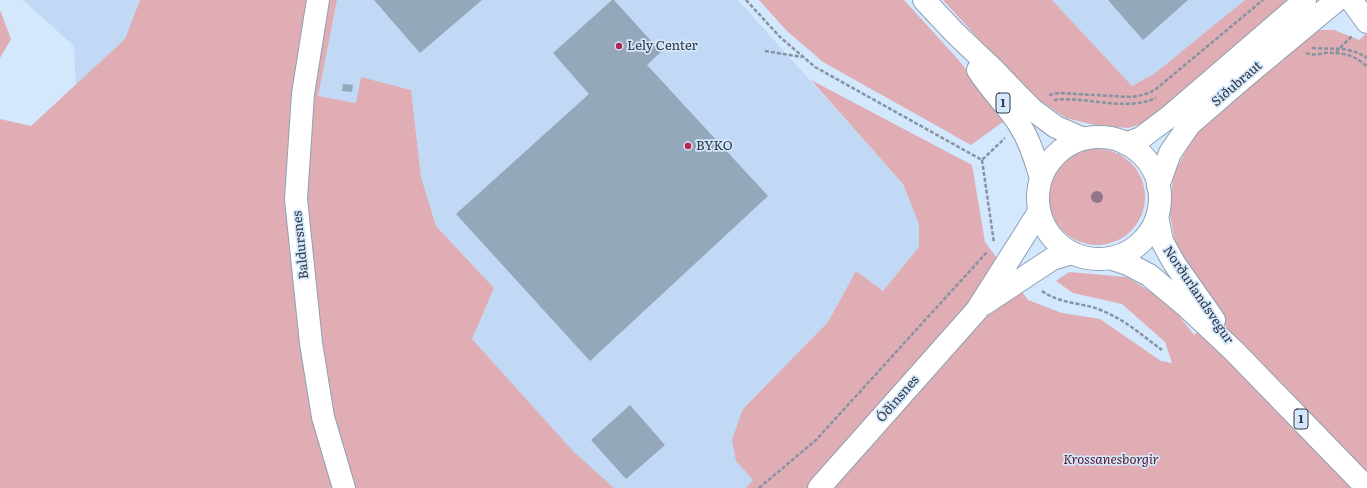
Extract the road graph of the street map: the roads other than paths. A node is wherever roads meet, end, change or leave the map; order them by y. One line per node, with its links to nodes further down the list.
1 (318, 0): 18 (main road, Baldursnes)
2 (924, 0): 7 (main road, 1)
3 (1305, 0): 9 (main road, Síðubraut)
4 (1337, 0): 11 (main road, Síðubraut)
5 (1351, 0): 6 (main road)
6 (1367, 22)
7 (955, 33): 8 (main road, 1); 10 (main road, 1)
8 (1084, 139): 9 (main road, Norðurlandsvegur / 1); 10 (main road, Norðurlandsvegur / 1)
9 (1126, 144): 11 (main road, Norðurlandsvegur / 1)
10 (1041, 178): 12 (main road, Norðurlandsvegur / 1)
11 (1158, 186): 13 (main road, Norðurlandsvegur / 1)
12 (1039, 212): 14 (main road, Norðurlandsvegur / 1); 16 (main road, Óðinsnes)
13 (1157, 216): 15 (main road, Norðurlandsvegur / 1); 17 (main road, Norðurlandsvegur / 1)
14 (1072, 253): 15 (main road, Norðurlandsvegur / 1); 16 (main road, Óðinsnes)
15 (1110, 258): 17 (main road, Norðurlandsvegur / 1)
16 (977, 310): 19 (main road, Óðinsnes)
17 (1234, 351): 20 (main road, Norðurlandsvegur / 1)
18 (344, 488)
19 (819, 488)
20 (1367, 488)

